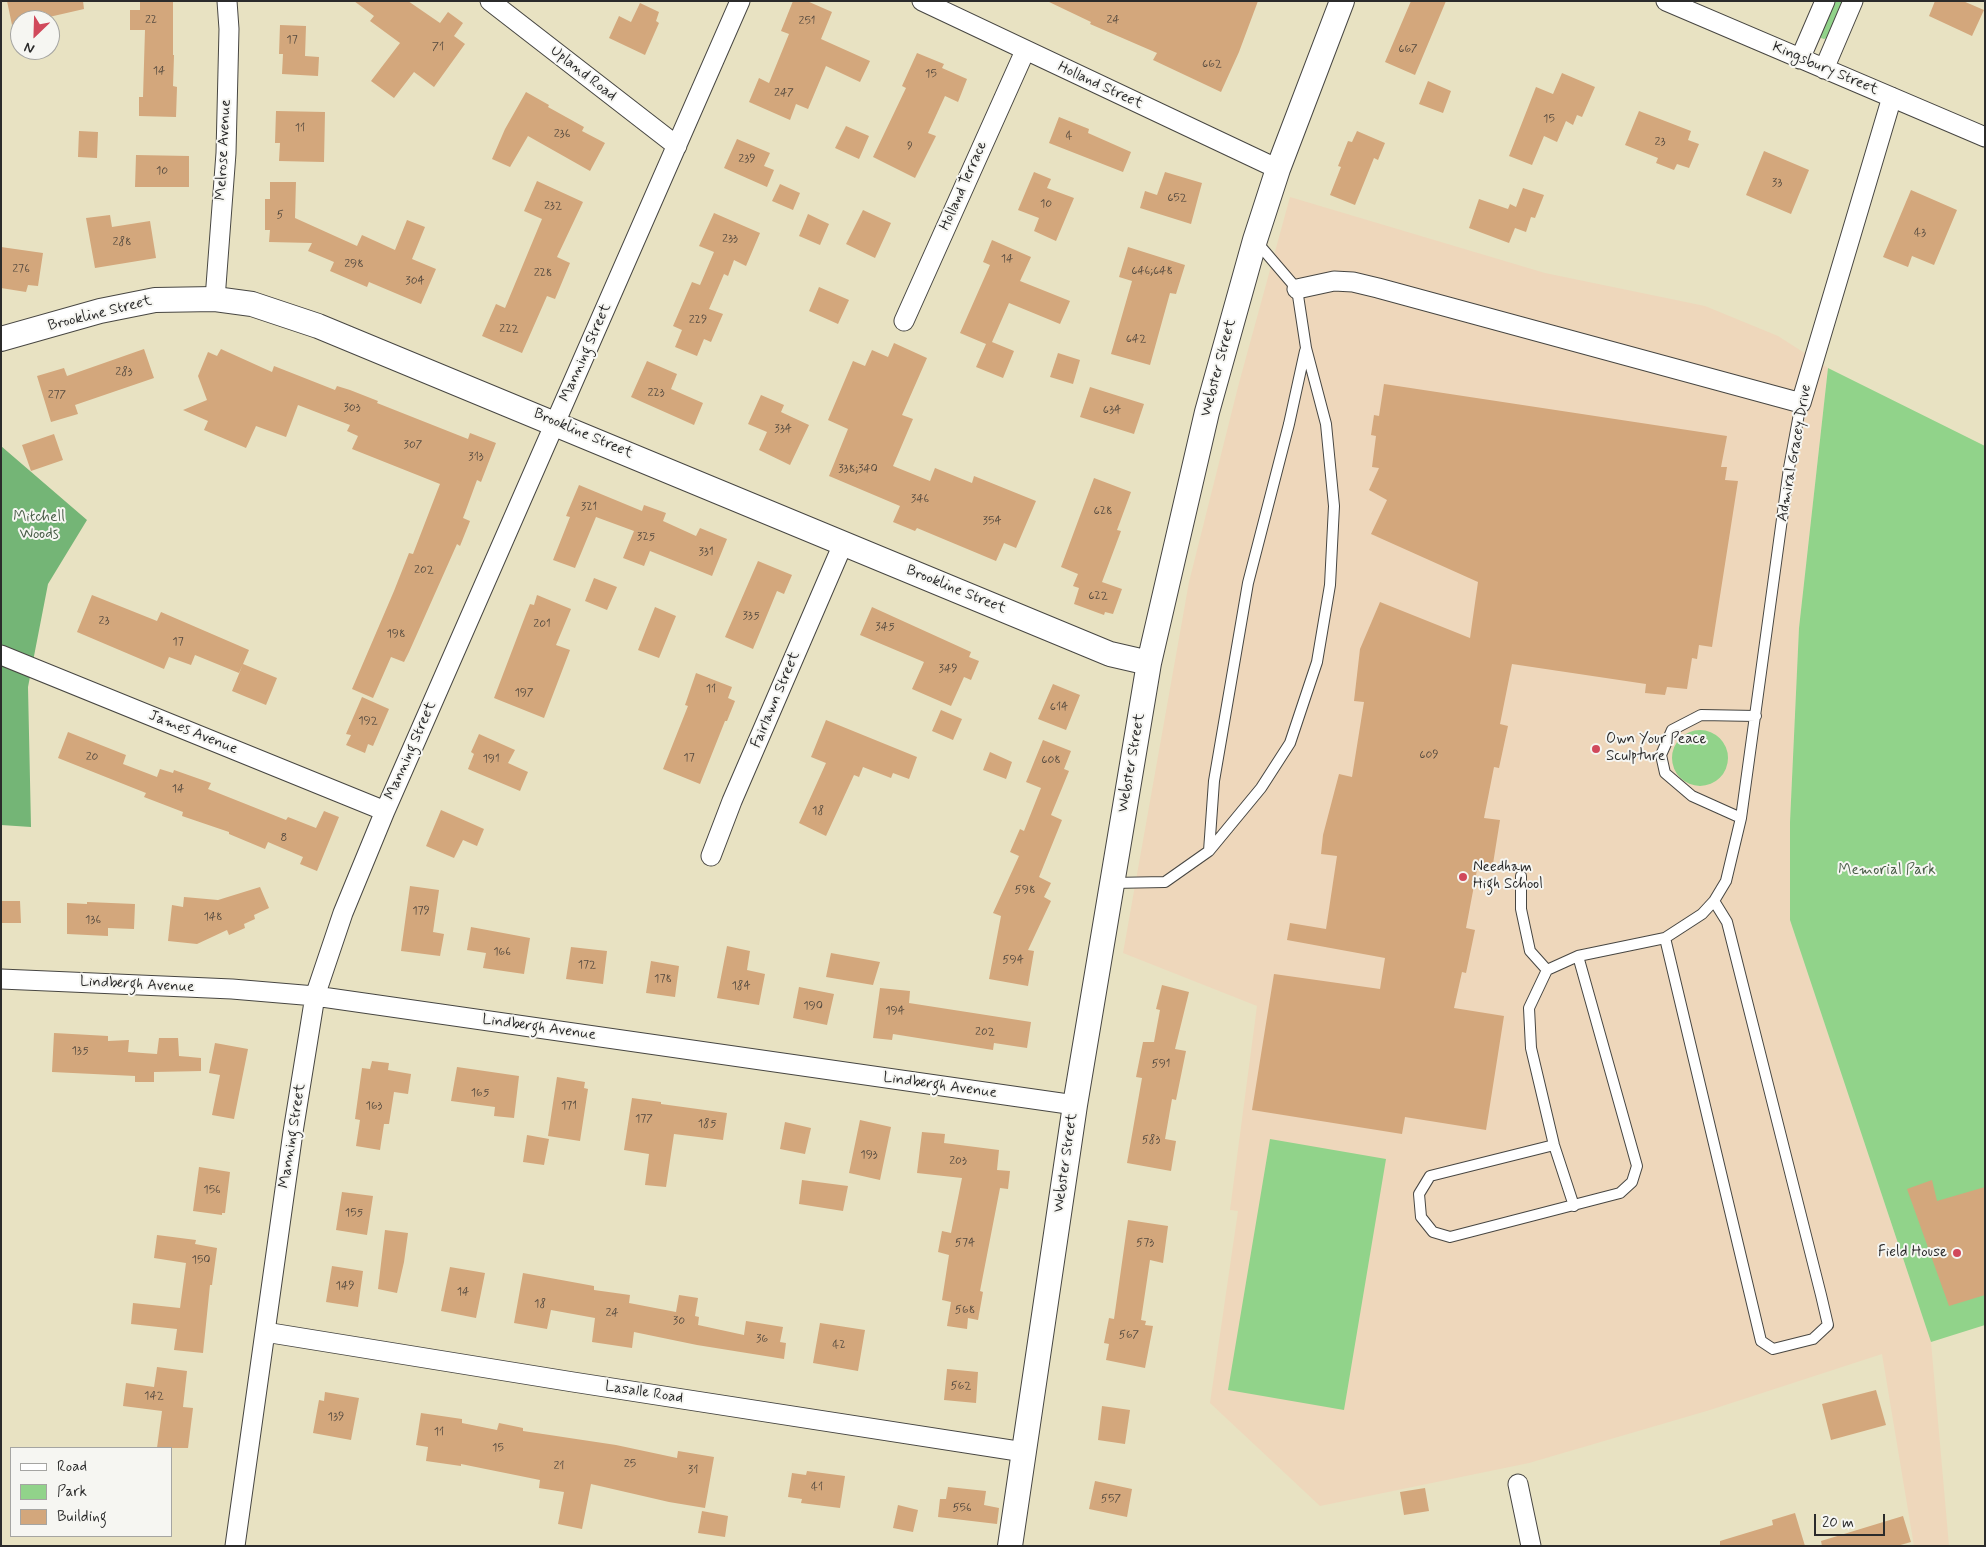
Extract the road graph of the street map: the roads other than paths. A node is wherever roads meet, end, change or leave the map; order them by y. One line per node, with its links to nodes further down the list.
1 (227, 1): 18 (street, Melrose Avenue)
2 (490, 1): 14 (street, Upland Road)
3 (740, 1): 14 (street, Manning Street)
4 (922, 1): 9 (street, Holland Street)
5 (1342, 1): 15 (street, Webster Street)
6 (1666, 1): 10 (street, Kingsbury Street)
7 (1825, 1): 10 (street)
8 (1852, 1): 11 (street)
9 (1025, 50): 15 (street, Holland Street); 19 (street, Holland Terrace)
10 (1800, 59): 11 (street, Kingsbury Street)
11 (1824, 69): 12 (street, Kingsbury Street)
12 (1892, 97): 13 (street, Kingsbury Street); 22 (street, Admiral Gracey Drive)
13 (1985, 137)
14 (676, 146): 23 (street, Manning Street)
15 (1278, 169): 16 (street, Webster Street)
16 (1255, 240): 17 (lane); 26 (street, Webster Street)
17 (1297, 289): 21 (lane); 22 (street)
18 (214, 299): 20 (street, Brookline Street); 23 (street, Brookline Street)
19 (904, 321)
20 (1, 339)
21 (1306, 348): 30 (lane); 30 (lane)
22 (1801, 403): 27 (lane, Admiral Gracey Drive)
23 (555, 423): 24 (street, Brookline Street); 28 (street, Manning Street)
24 (843, 544): 26 (street, Brookline Street); 31 (street, Fairlawn Street)
25 (1, 655): 28 (street, James Avenue)
26 (1150, 663): 33 (street, Webster Street)
27 (1756, 716): 29 (lane, Admiral Gracey Drive); 29 (lane)
28 (385, 811): 39 (street, Manning Street)
29 (1741, 818): 34 (lane, Admiral Gracey Drive)
30 (1209, 851): 33 (lane)
31 (711, 856)
32 (1521, 876): 37 (lane)
33 (1112, 883): 40 (street, Webster Street)
34 (1714, 902): 35 (lane, Admiral Gracey Drive); 35 (lane)
35 (1665, 938): 36 (lane)
36 (1578, 956): 37 (lane); 42 (lane)
37 (1547, 970): 41 (lane)
38 (1, 979): 39 (street, Lindbergh Avenue)
39 (315, 996): 40 (street, Lindbergh Avenue); 43 (street, Manning Street)
40 (1075, 1105): 44 (street, Webster Street)
41 (1554, 1145): 42 (lane); 42 (lane)
42 (1574, 1206)
43 (265, 1332): 44 (street, Lasalle Road); 46 (street, Manning Street)
44 (1024, 1452): 47 (street, Webster Street)
45 (1518, 1484): 48 (street)
46 (235, 1546)
47 (1010, 1546)
48 (1532, 1546)

